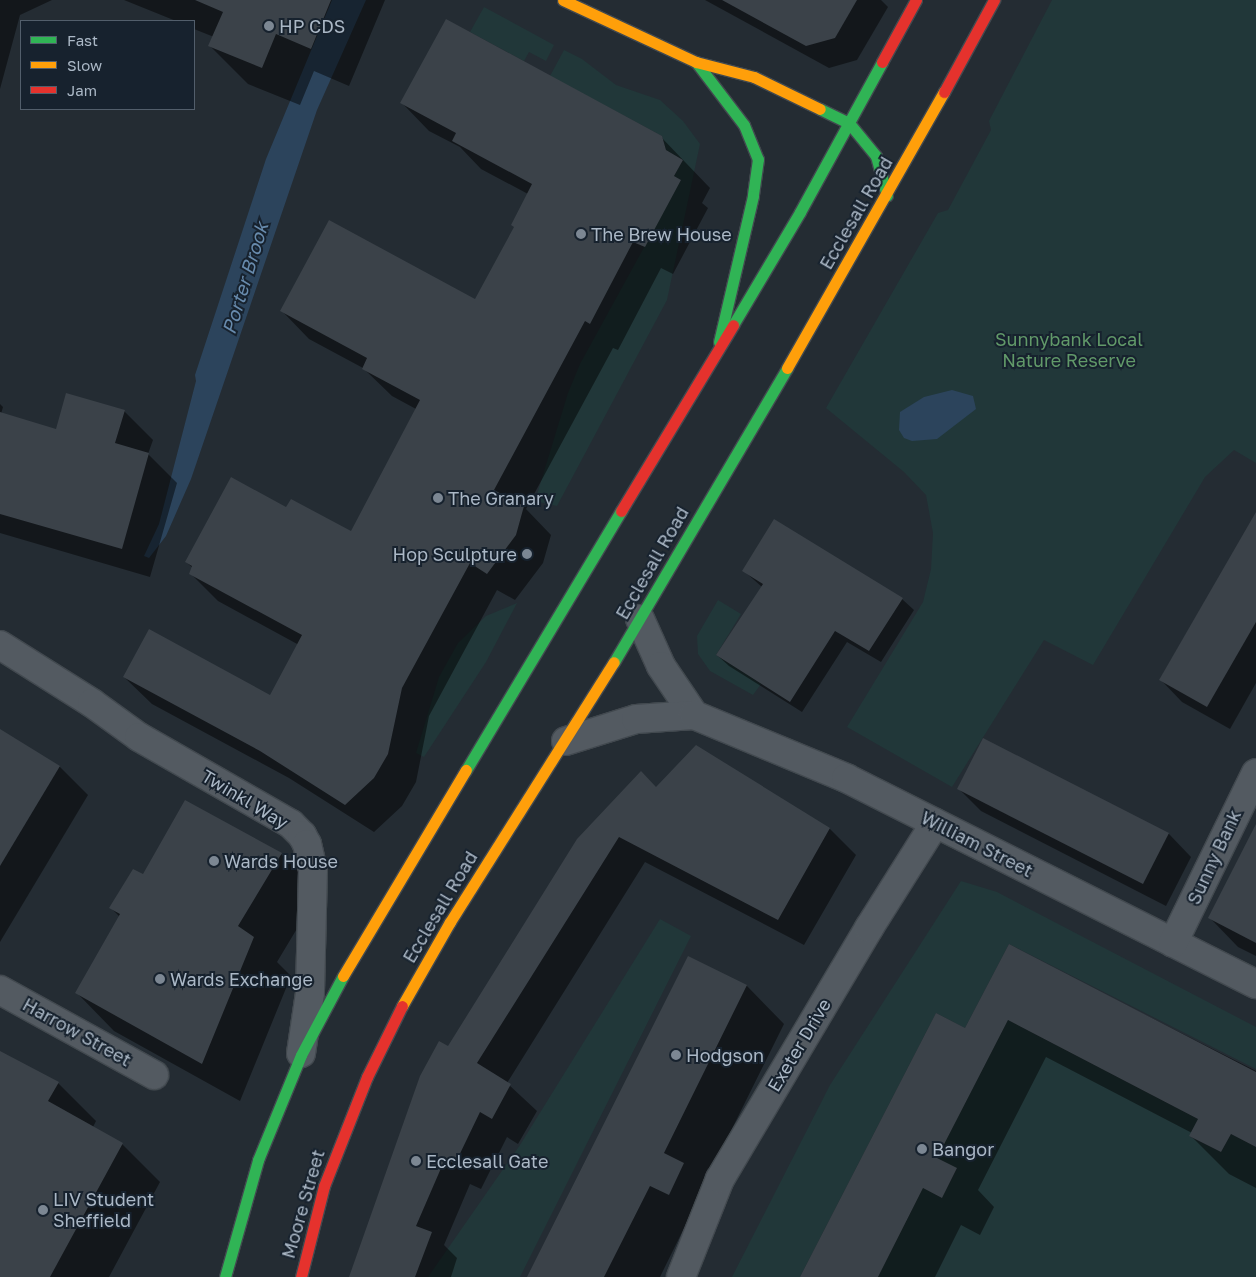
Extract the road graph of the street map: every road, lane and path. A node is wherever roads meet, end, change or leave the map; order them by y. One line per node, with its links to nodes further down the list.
1 (916, 0): 5 (main road)
2 (994, 0): 6 (main road, Ecclesall Road)
3 (580, 4): 4 (main road)
4 (696, 62): 5 (main road); 7 (main road)
5 (849, 123): 6 (main road); 7 (main road)
6 (887, 196): 8 (main road, Ecclesall Road)
7 (718, 349): 17 (main road)
8 (640, 618): 10 (street); 11 (main road, Ecclesall Road)
9 (0, 645): 17 (street, Twinkl Way)
10 (694, 715): 11 (street, William Street); 13 (street, William Street)
11 (566, 741): 19 (main road, Ecclesall Road)
12 (1256, 773): 14 (street, Sunny Bank)
13 (935, 824): 14 (street, William Street); 22 (street, Exeter Drive)
14 (1173, 943): 15 (street, William Street)
15 (1256, 984)
16 (0, 990): 18 (street, Harrow Street)
17 (301, 1055): 20 (main road)
18 (154, 1075)
19 (340, 1142): 21 (main road, Moore Street)
20 (225, 1277)
21 (301, 1277)
22 (681, 1277)

